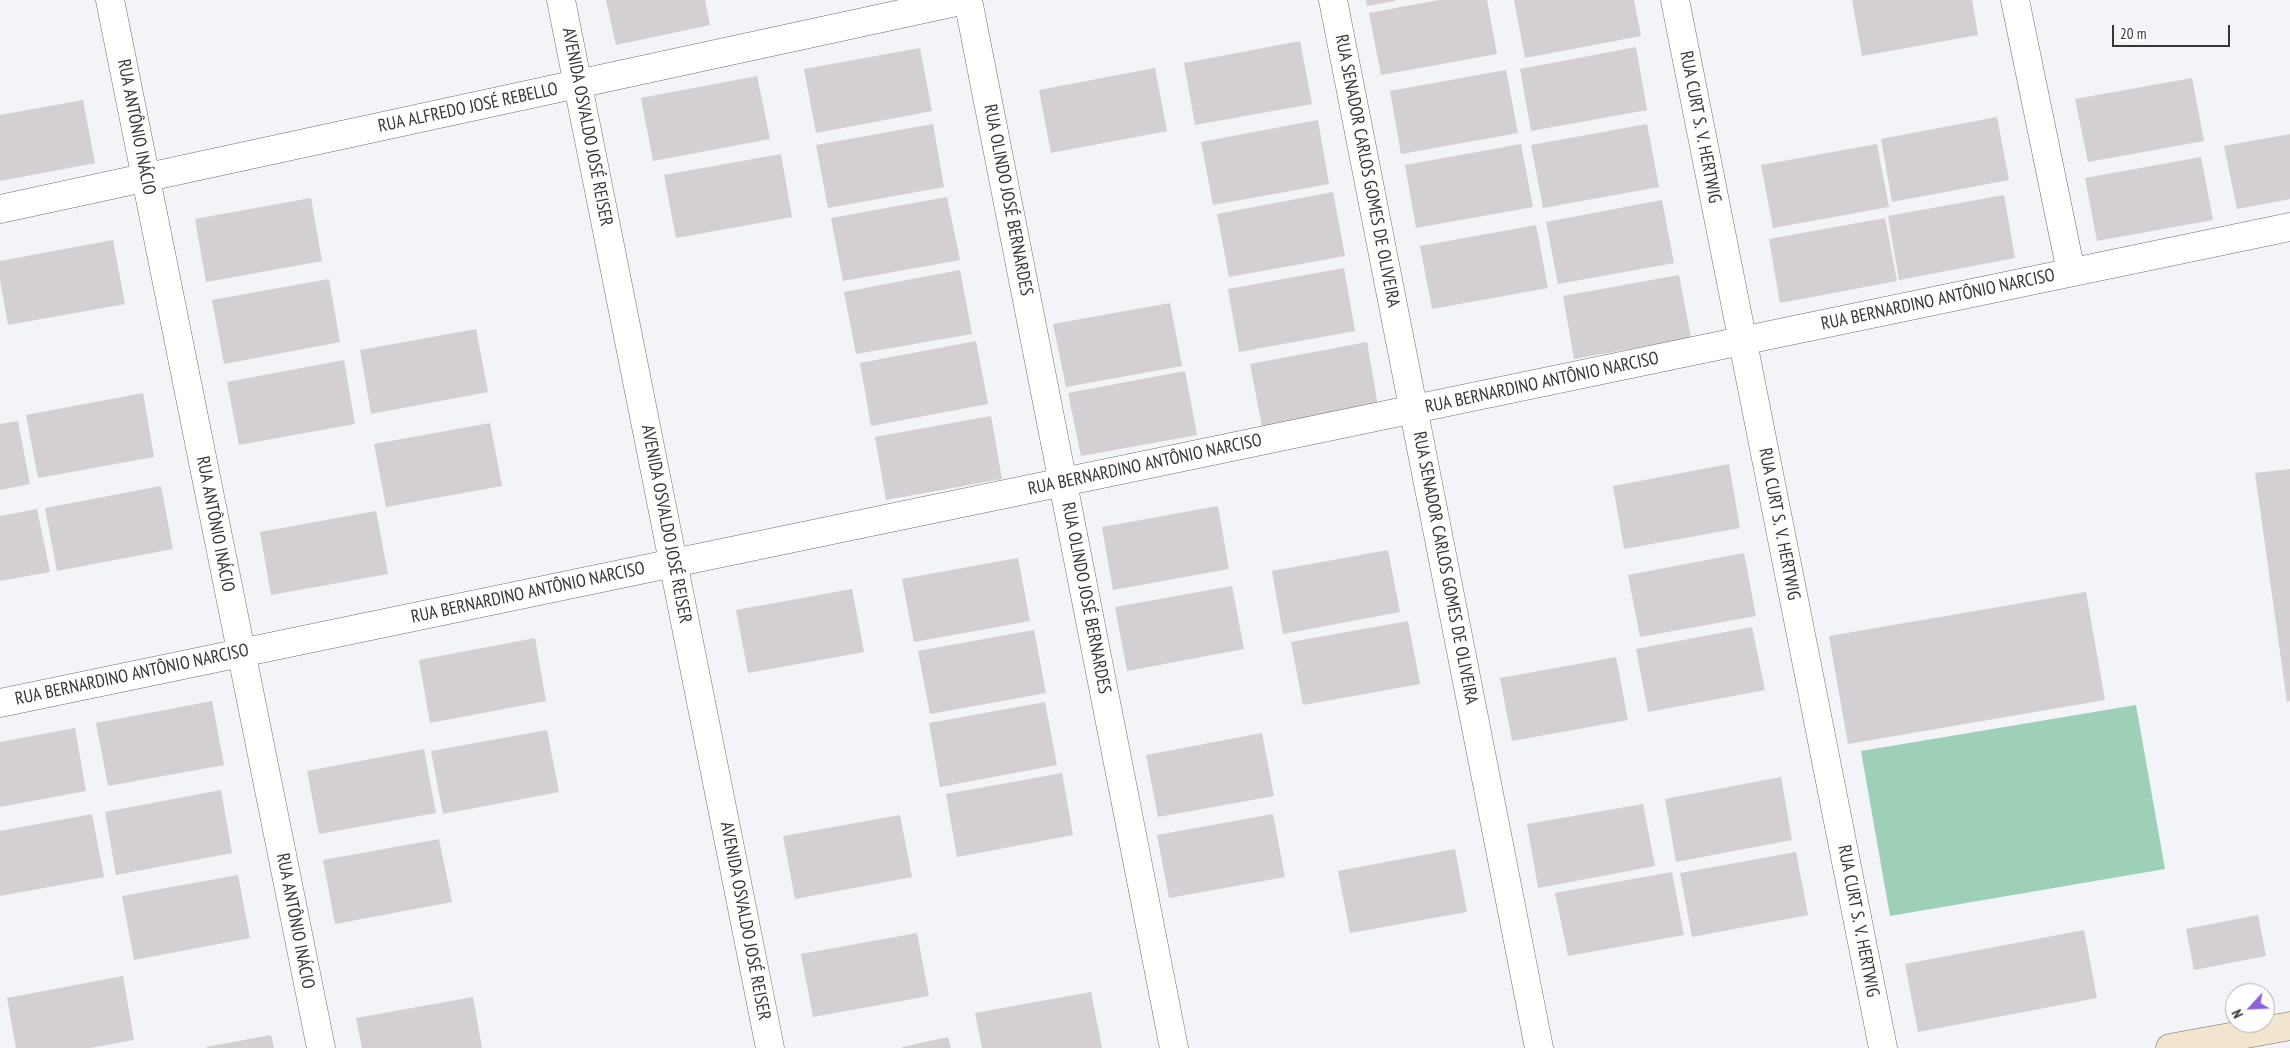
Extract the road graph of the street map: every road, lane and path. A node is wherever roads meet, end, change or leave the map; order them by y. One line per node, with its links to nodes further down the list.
1 (110, 0): 8 (street, RUA ANTÔNIO INÁCIO)
2 (561, 0): 7 (street, AVENIDA OSVALDO JOSÉ REISER)
3 (966, 0): 7 (street, RUA ALFREDO JOSÉ REBELLO); 14 (street, RUA OLINDO JOSÉ BERNARDES)
4 (1333, 0): 13 (street, RUA SENADOR CARLOS GOMES DE OLIVEIRA)
5 (1675, 0): 12 (street, RUA CURT S. V. HERTWIG)
6 (2015, 0): 11 (street)
7 (578, 84): 8 (street, RUA ALFREDO JOSÉ REBELLO); 15 (street, AVENIDA OSVALDO JOSÉ REISER)
8 (146, 178): 9 (street, RUA ALFREDO JOSÉ REBELLO); 16 (street, RUA ANTÔNIO INÁCIO)
9 (0, 209)
10 (2290, 227): 11 (street, RUA BERNARDINO ANTÔNIO NARCISO)
11 (2071, 272): 12 (street, RUA BERNARDINO ANTÔNIO NARCISO)
12 (1743, 341): 13 (street, RUA BERNARDINO ANTÔNIO NARCISO); 23 (street, RUA CURT S. V. HERTWIG)
13 (1414, 409): 14 (street, RUA BERNARDINO ANTÔNIO NARCISO); 22 (street, RUA SENADOR CARLOS GOMES DE OLIVEIRA)
14 (1063, 482): 15 (street, RUA BERNARDINO ANTÔNIO NARCISO); 21 (street, RUA OLINDO JOSÉ BERNARDES)
15 (674, 563): 16 (street, RUA BERNARDINO ANTÔNIO NARCISO); 20 (street, AVENIDA OSVALDO JOSÉ REISER)
16 (241, 652): 17 (street, RUA BERNARDINO ANTÔNIO NARCISO); 19 (street, RUA ANTÔNIO INÁCIO)
17 (0, 703)
18 (2290, 1026): 24 (main road)
19 (321, 1048)
20 (770, 1048)
21 (1174, 1048)
22 (1539, 1048)
23 (1883, 1048)
24 (2170, 1048)

